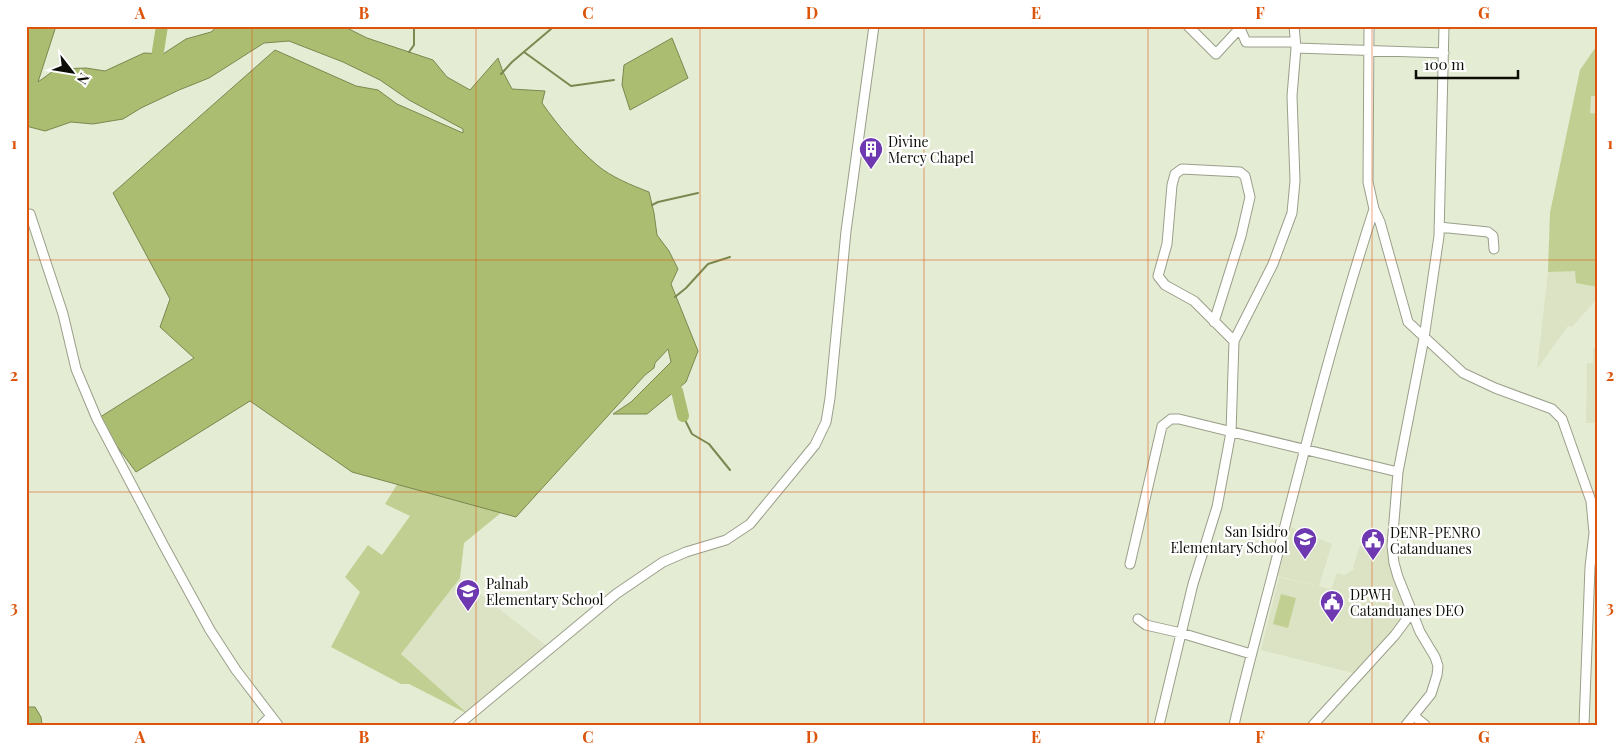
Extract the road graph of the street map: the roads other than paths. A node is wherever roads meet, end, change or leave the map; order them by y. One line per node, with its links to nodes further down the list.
1 (874, 26): 30 (street)
2 (1188, 26): 6 (street)
3 (1294, 26): 7 (street)
4 (1369, 26): 8 (street)
5 (1444, 26): 9 (street)
6 (1240, 27): 7 (street)
7 (1295, 45): 8 (street); 16 (street)
8 (1369, 50): 9 (street); 10 (street)
9 (1444, 53): 12 (street)
10 (1374, 209): 15 (street); 18 (street)
11 (30, 214): 26 (street)
12 (1439, 227): 13 (street); 15 (street)
13 (1494, 249)
14 (1214, 322): 14 (street); 16 (street)
15 (1424, 338): 19 (street); 21 (street)
16 (1234, 341): 17 (street)
17 (1231, 432): 18 (street); 20 (street); 24 (street)
18 (1304, 449): 19 (street); 25 (street)
19 (1398, 472): 22 (street)
20 (1130, 564)
21 (1594, 567): 36 (street)
22 (1412, 612): 27 (street); 33 (street)
23 (1138, 619): 24 (street)
24 (1181, 633): 25 (street); 31 (street)
25 (1250, 654): 32 (street)
26 (272, 716): 28 (street); 29 (street)
27 (1414, 716): 34 (street); 35 (street)
28 (262, 725)
29 (278, 725)
30 (458, 725)
31 (1158, 725)
32 (1234, 725)
33 (1312, 725)
34 (1406, 725)
35 (1425, 725)
36 (1584, 725)

